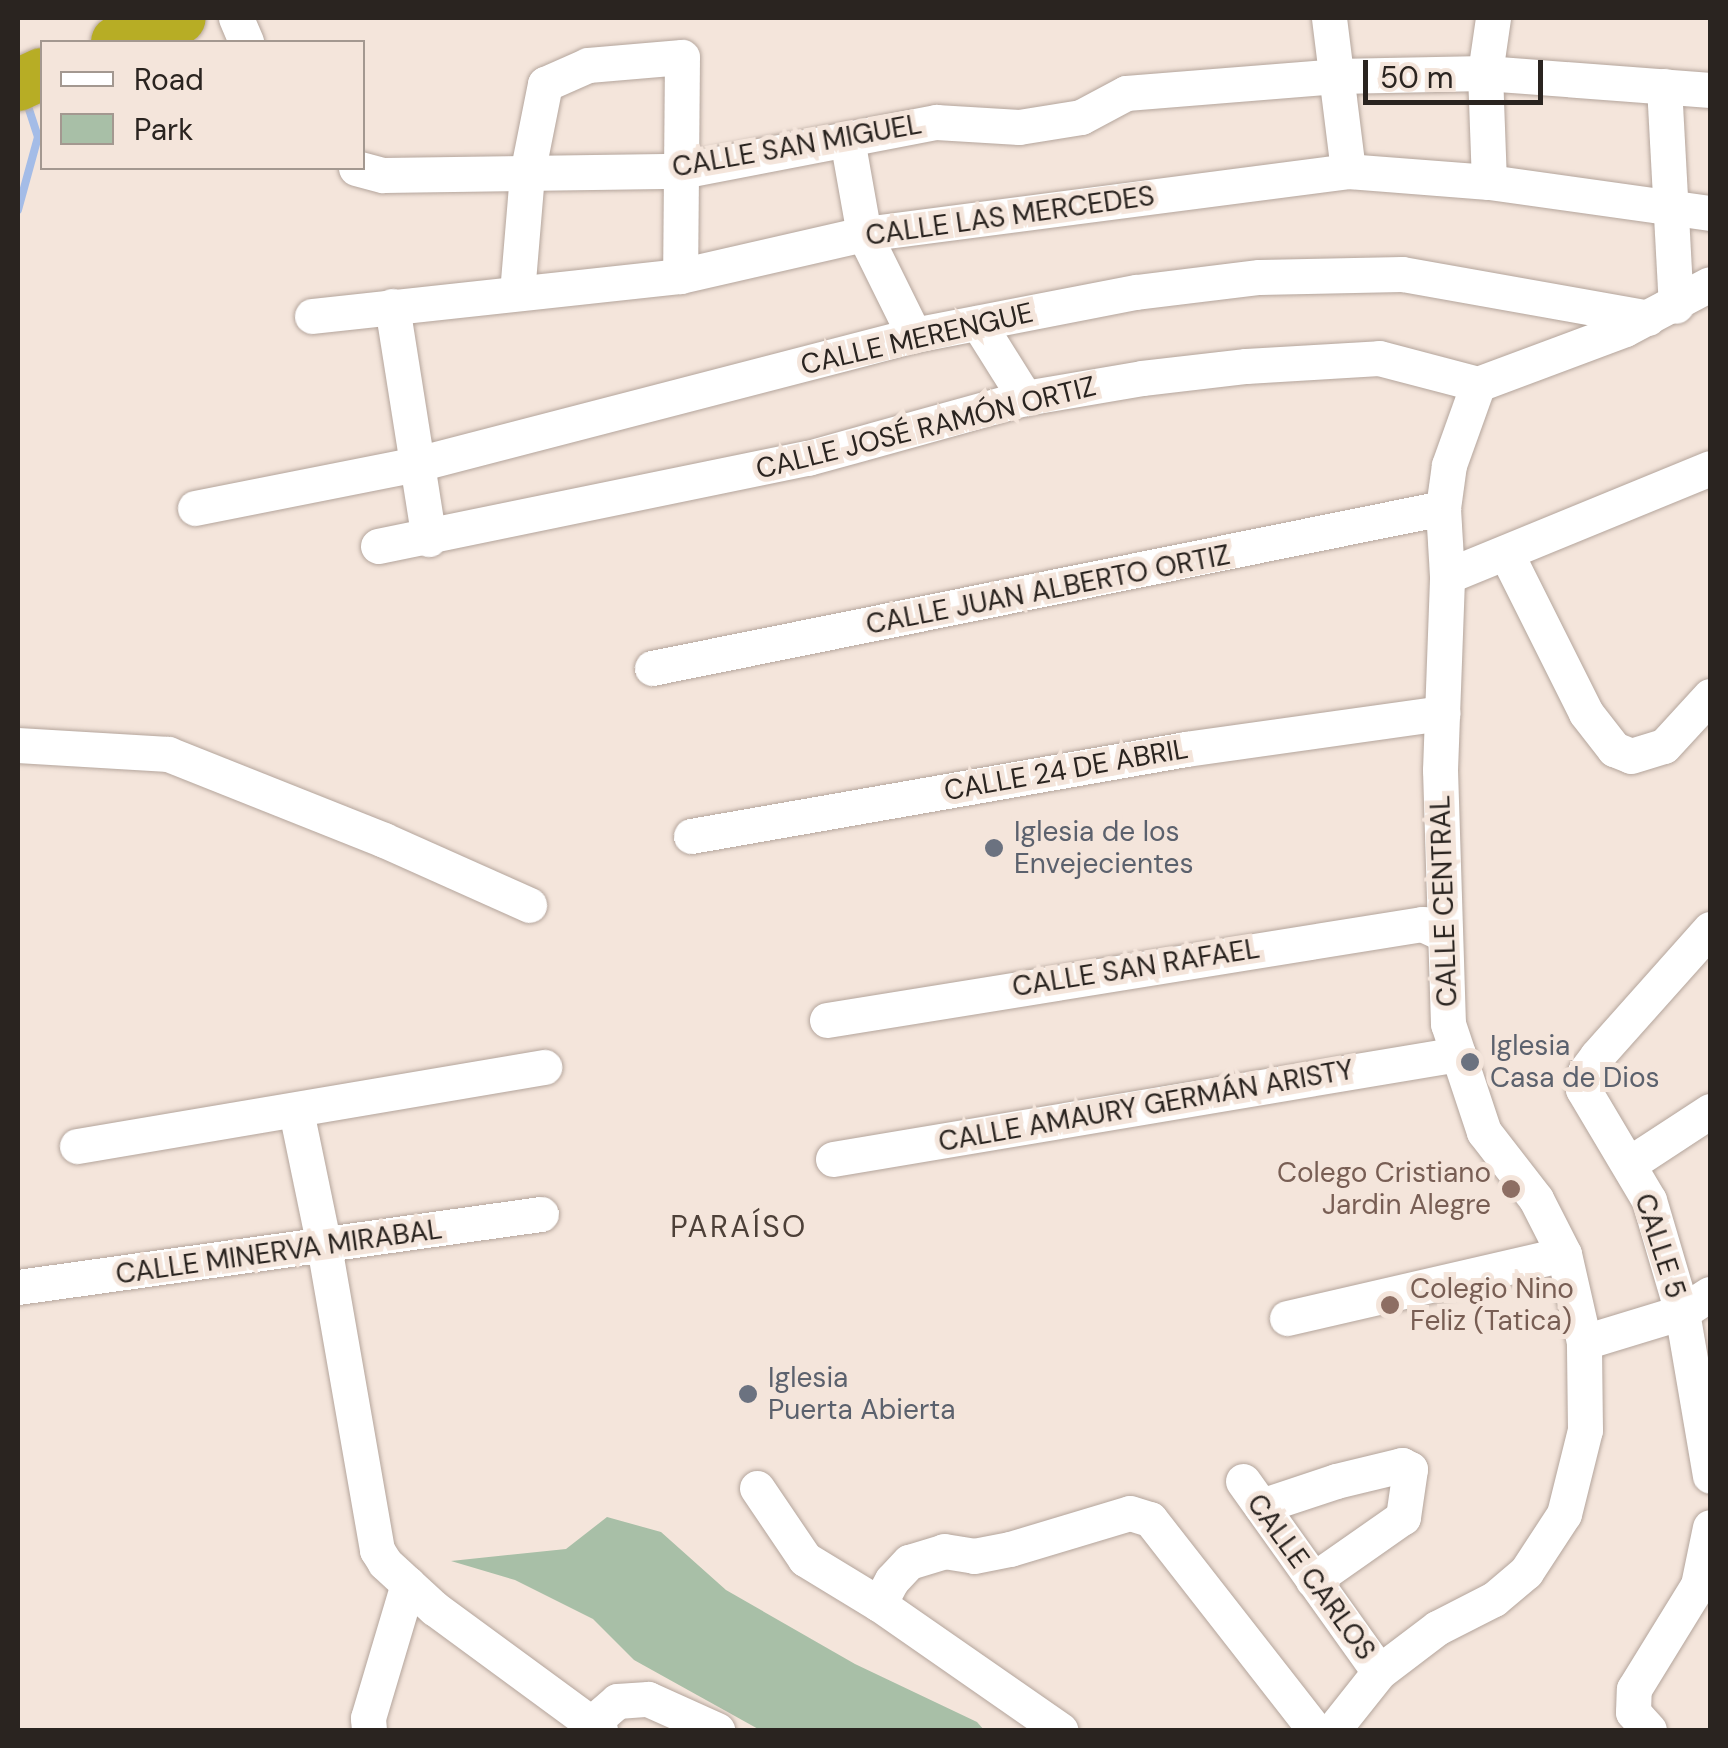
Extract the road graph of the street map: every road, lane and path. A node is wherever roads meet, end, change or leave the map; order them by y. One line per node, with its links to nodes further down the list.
1 (1329, 18): 4 (street)
2 (1494, 18): 3 (street)
3 (1486, 74): 4 (street, CALLE SAN MIGUEL); 5 (street, CALLE SAN MIGUEL); 12 (street)
4 (1336, 76): 7 (street, CALLE SAN MIGUEL); 10 (street)
5 (1664, 86): 6 (street, CALLE SAN MIGUEL); 13 (street)
6 (1710, 90)
7 (847, 139): 9 (street, CALLE SAN MIGUEL); 15 (street)
8 (364, 170): 11 (street, CALLE SAN MIGUEL)
9 (681, 170): 11 (street, CALLE SAN MIGUEL); 11 (street); 16 (street)
10 (1348, 171): 12 (street, CALLE LAS MERCEDES); 15 (street, CALLE LAS MERCEDES)
11 (527, 174): 18 (street)
12 (1489, 182): 13 (street, CALLE LAS MERCEDES)
13 (1671, 210): 14 (street, CALLE LAS MERCEDES); 20 (street)
14 (1710, 213)
15 (864, 234): 16 (street, CALLE LAS MERCEDES); 23 (street)
16 (680, 276): 18 (street, CALLE LAS MERCEDES)
17 (1710, 284): 20 (street)
18 (517, 293): 19 (street, CALLE LAS MERCEDES)
19 (392, 306): 21 (street, CALLE LAS MERCEDES); 26 (street)
20 (1662, 312): 22 (street, CALLE MERENGUE); 24 (street)
21 (312, 316)
22 (978, 323): 23 (street, CALLE MERENGUE); 25 (street)
23 (914, 335): 26 (street, CALLE MERENGUE)
24 (1478, 384): 25 (street, CALLE JOSÉ RAMÓN ORTIZ); 29 (street, CALLE CENTRAL)
25 (1025, 398): 30 (street, CALLE JOSÉ RAMÓN ORTIZ)
26 (417, 464): 28 (street, CALLE MERENGUE); 30 (street)
27 (1710, 468): 32 (street)
28 (195, 508)
29 (1444, 508): 33 (street, CALLE CENTRAL); 34 (street, CALLE JUAN ALBERTO ORTIZ)
30 (429, 540): 31 (street, CALLE JOSÉ RAMÓN ORTIZ)
31 (378, 546)
32 (1506, 553): 33 (street); 35 (street)
33 (1447, 576): 36 (street, CALLE CENTRAL)
34 (652, 668)
35 (1710, 696)
36 (1442, 713): 38 (street, CALLE 24 DE ABRIL); 41 (street, CALLE CENTRAL)
37 (18, 746): 39 (street)
38 (691, 836)
39 (529, 906)
40 (1710, 929): 49 (street, CALLE 5)
41 (1443, 934): 42 (street, CALLE SAN RAFAEL); 43 (street, CALLE CENTRAL)
42 (827, 1020)
43 (1458, 1054): 48 (street, CALLE AMAURY GERMÁN ARISTY); 52 (street, CALLE CENTRAL)
44 (544, 1067): 45 (street)
45 (296, 1112): 47 (street); 51 (street)
46 (1710, 1112): 49 (street)
47 (77, 1146)
48 (833, 1159)
49 (1629, 1164): 54 (street, CALLE 5)
50 (541, 1214): 51 (street, CALLE MINERVA MIRABAL)
51 (324, 1246): 53 (street, CALLE MINERVA MIRABAL); 61 (street)
52 (1564, 1254): 55 (street); 56 (street, CALLE CENTRAL)
53 (18, 1287)
54 (1696, 1303): 56 (street); 57 (street, CALLE 5)
55 (1287, 1318)
56 (1584, 1342): 64 (street, CALLE CENTRAL)
57 (1710, 1476)
58 (757, 1488): 63 (street)
59 (1710, 1527): 62 (street)
60 (1313, 1580): 60 (street, CALLE CARLOS); 64 (street, CALLE CARLOS)
61 (408, 1584): 65 (street); 66 (street)
62 (1704, 1589): 71 (street)
63 (879, 1604): 68 (street); 69 (street)
64 (1379, 1672): 70 (street, CALLE CENTRAL)
65 (596, 1728): 67 (street)
66 (370, 1730)
67 (717, 1730)
68 (1060, 1730)
69 (1315, 1730)
70 (1333, 1730)
71 (1648, 1730)

